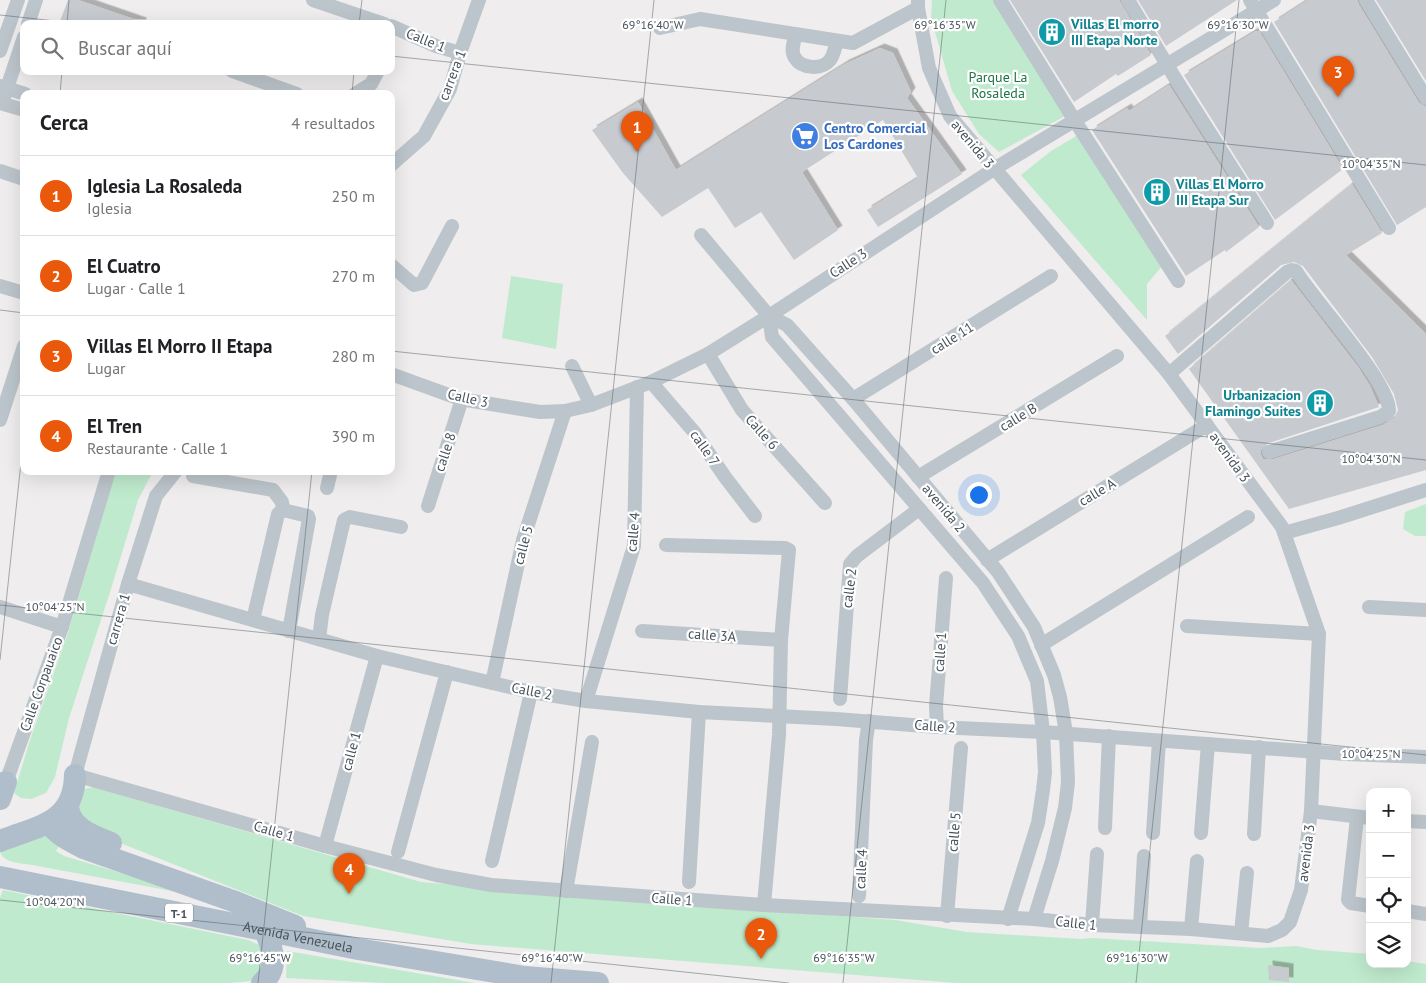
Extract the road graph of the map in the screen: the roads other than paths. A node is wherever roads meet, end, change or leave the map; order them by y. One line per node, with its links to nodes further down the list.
1 (18, 0): 18 (street)
2 (36, 0): 11 (street)
3 (313, 0): 12 (street, Calle 1)
4 (479, 0): 19 (street, carrera 1)
5 (1000, 0): 30 (street)
6 (1128, 0): 20 (street)
7 (1274, 0): 10 (street, Calle 3)
8 (1366, 0): 27 (street)
9 (918, 4): 16 (street); 32 (street, avenida 3)
10 (1253, 5): 20 (street, Calle 3); 37 (street)
11 (29, 20)
12 (366, 20)
13 (660, 28): 15 (street)
14 (395, 31): 19 (street, Calle 1)
15 (796, 34): 16 (street); 16 (street)
16 (837, 41)
17 (20, 47): 23 (street)
18 (0, 51)
19 (460, 53): 31 (street, carrera 1)
20 (1167, 65): 30 (street, Calle 3); 35 (street)
21 (243, 75): 24 (street)
22 (376, 75): 25 (street)
23 (4, 87): 26 (street); 28 (street)
24 (286, 90)
25 (361, 90)
26 (20, 92)
27 (1426, 98)
28 (1, 103): 29 (street)
29 (20, 109)
30 (1075, 120): 32 (street, Calle 3); 41 (street)
31 (395, 161)
32 (994, 169): 44 (street, Calle 3); 49 (street, avenida 3)
33 (0, 171): 34 (street)
34 (20, 178)
35 (1267, 223)
36 (452, 226): 39 (street)
37 (1389, 228)
38 (701, 235): 44 (street)
39 (395, 268)
40 (1050, 276): 55 (street, calle 11)
41 (1178, 281)
42 (0, 286): 43 (street)
43 (20, 292)
44 (769, 316): 45 (street, Calle 3); 55 (street, avenida 2); 70 (street)
45 (708, 354): 51 (street, Calle 3); 68 (street, Calle 6)
46 (20, 356): 53 (street)
47 (1117, 356): 65 (street, calle B)
48 (572, 366): 56 (street)
49 (1169, 374): 59 (street, avenida 3); 60 (street)
50 (395, 375): 54 (street, Calle 3)
51 (651, 382): 52 (street, Calle 3); 72 (street, calle 7)
52 (637, 387): 56 (street, Calle 3); 97 (street, calle 4)
53 (4, 395): 58 (street)
54 (462, 399): 57 (street, Calle 3); 69 (street, calle 8)
55 (852, 399): 65 (street, avenida 2)
56 (591, 404): 57 (street, Calle 3)
57 (565, 411): 94 (street, calle 5)
58 (0, 420)
59 (1207, 425): 75 (street, avenida 3); 77 (street, calle A)
60 (1269, 452)
61 (108, 475): 85 (street, Calle Corpauaico)
62 (173, 475): 79 (street, carrera 1)
63 (331, 475): 66 (street)
64 (193, 476): 71 (street)
65 (918, 477): 77 (street, avenida 2)
66 (327, 488)
67 (1426, 490): 75 (street)
68 (825, 502)
69 (428, 506)
70 (919, 509): 96 (street, calle 2); 102 (street)
71 (283, 510): 83 (street); 86 (street)
72 (755, 516)
73 (1248, 518): 91 (street)
74 (401, 527): 89 (street)
75 (1284, 533): 88 (street, avenida 3)
76 (666, 545): 90 (street)
77 (987, 560): 91 (street, avenida 2)
78 (946, 578): 101 (street, calle 1)
79 (128, 584): 83 (street, Calle 2); 112 (street, carrera 1)
80 (0, 607): 85 (street)
81 (1369, 607): 82 (street)
82 (1426, 610)
83 (253, 620): 86 (street, Calle 2)
84 (1187, 626): 88 (street)
85 (62, 627): 113 (street, Calle Corpauaico)
86 (290, 631): 89 (street, Calle 2)
87 (642, 631): 90 (street, calle 3A)
88 (1319, 634): 110 (street, avenida 3)
89 (318, 639): 92 (street, Calle 2)
90 (781, 640): 99 (street)
91 (1041, 645): 103 (street, avenida 2)
92 (377, 656): 93 (street, Calle 2); 126 (street, calle 1)
93 (447, 672): 94 (street, Calle 2); 127 (street)
94 (492, 683): 95 (street, Calle 2)
95 (531, 692): 97 (street, Calle 2); 130 (street)
96 (840, 699)
97 (586, 701): 98 (street, Calle 2)
98 (699, 712): 99 (street, Calle 2); 134 (street, Calle 1)
99 (780, 717): 100 (street, Calle 2); 138 (street)
100 (869, 721): 101 (street, Calle 2); 136 (street, calle 4)
101 (937, 727): 102 (street, Calle 2)
102 (1043, 732): 103 (street, Calle 2); 144 (street)
103 (1066, 734): 104 (street, Calle 2); 145 (street, avenida 2)
104 (1110, 736): 105 (street, Calle 2); 120 (street)
105 (1159, 741): 107 (street, Calle 2); 122 (street)
106 (592, 742): 135 (street)
107 (1208, 744): 108 (street, Calle 2); 123 (street)
108 (1259, 747): 110 (street, Calle 2); 124 (street)
109 (961, 748): 143 (street, calle 5)
110 (1314, 750): 111 (street, Calle 2); 115 (street, avenida 3)
111 (1426, 757)
112 (75, 775): 114 (main road); 121 (main road); 126 (street, Calle 1)
113 (3, 791)
114 (68, 807): 119 (main road); 137 (main road)
115 (1311, 812): 116 (street); 149 (street, avenida 3)
116 (1363, 818): 139 (street)
117 (1411, 821): 118 (street)
118 (1426, 822)
119 (49, 823): 125 (main road); 137 (main road)
120 (1105, 828)
121 (0, 830)
122 (1153, 833)
123 (1201, 833)
124 (1254, 834)
125 (0, 841)
126 (325, 846): 135 (street, Calle 1)
127 (398, 852)
128 (1097, 854): 146 (street)
129 (1144, 856): 147 (street)
130 (492, 861)
131 (1197, 861): 148 (street)
132 (1247, 874): 151 (street)
133 (0, 877): 150 (main road, Avenida Venezuela / T-1)
134 (689, 882)
135 (566, 891): 138 (street, Calle 1)
136 (860, 896)
137 (234, 901): 140 (main road)
138 (764, 905): 143 (street, Calle 1)
139 (1366, 905)
140 (255, 910): 150 (main road); 152 (main road)
141 (1411, 912): 142 (street)
142 (1426, 914)
143 (947, 916): 144 (street, Calle 1)
144 (1008, 918): 145 (street, Calle 1)
145 (1034, 919): 146 (street, Calle 1)
146 (1092, 925): 147 (street, Calle 1)
147 (1140, 927): 148 (street, Calle 1)
148 (1191, 929): 151 (street, Calle 1)
149 (1282, 930): 151 (street, Calle 1)
150 (265, 931): 152 (main road, Avenida Venezuela / T-1); 153 (main road)
151 (1242, 933)
152 (358, 949): 154 (main road, Avenida Venezuela / T-1)
153 (262, 983)
154 (598, 983)

